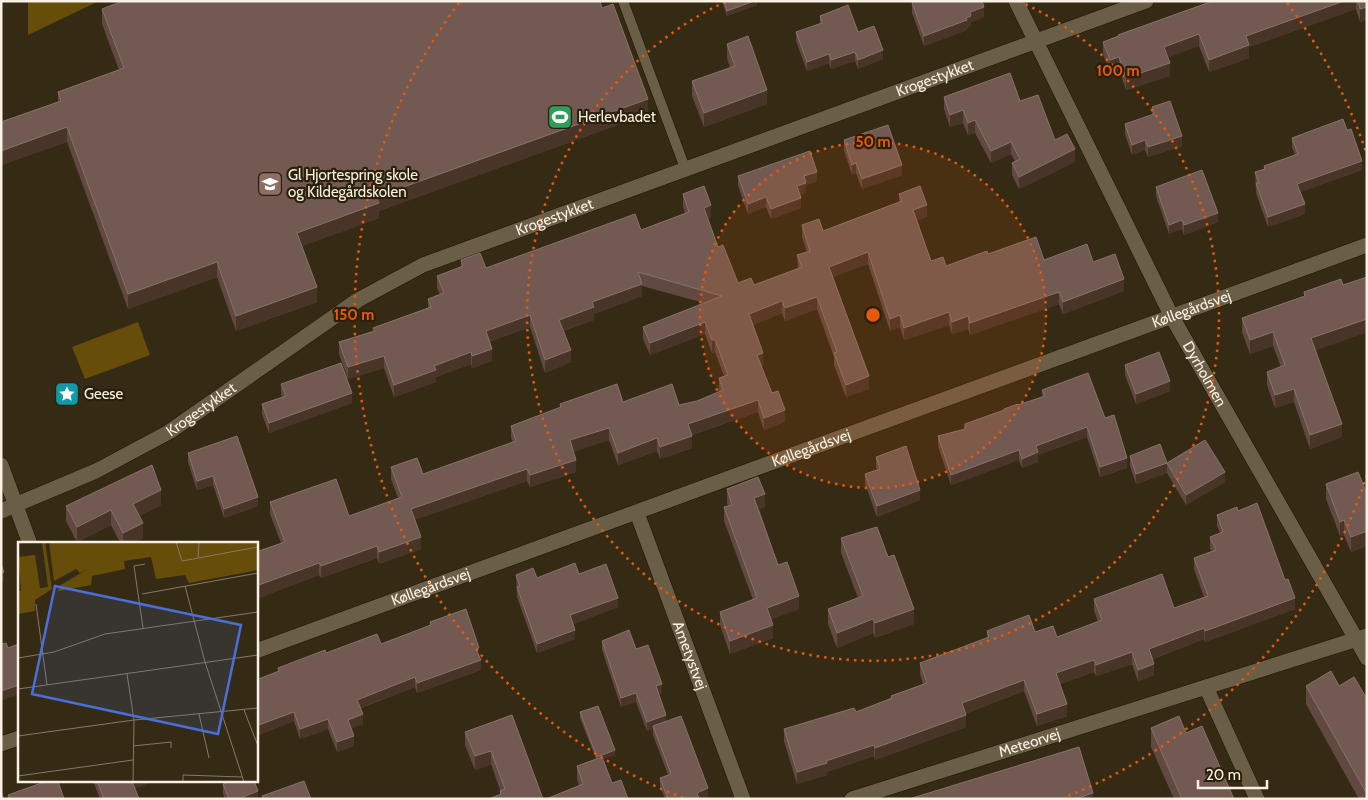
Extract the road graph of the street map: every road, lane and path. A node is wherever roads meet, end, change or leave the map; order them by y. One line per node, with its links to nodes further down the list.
1 (623, 1): 5 (lane)
2 (1016, 1): 4 (street, Dyrholmen)
3 (1146, 1): 4 (street, Krogestykket)
4 (1036, 41): 5 (street, Krogestykket); 7 (street, Dyrholmen)
5 (685, 168): 9 (street, Krogestykket)
6 (1367, 245): 7 (street, Køllegårdsvej)
7 (1172, 317): 11 (street, Køllegårdsvej); 13 (street, Dyrholmen)
8 (1, 465): 9 (street)
9 (16, 506): 10 (street, Krogestykket); 12 (street)
10 (1, 511)
11 (637, 513): 14 (street, Køllegårdsvej); 19 (street, Ametystvej)
12 (29, 542)
13 (1361, 637): 15 (street, Dyrholmen); 16 (street, Meteorvej)
14 (258, 650)
15 (1367, 658)
16 (1206, 687): 20 (street, Meteorvej); 21 (street)
17 (18, 738): 18 (street)
18 (1, 744)
19 (744, 799)
20 (852, 799)
21 (1258, 799)

